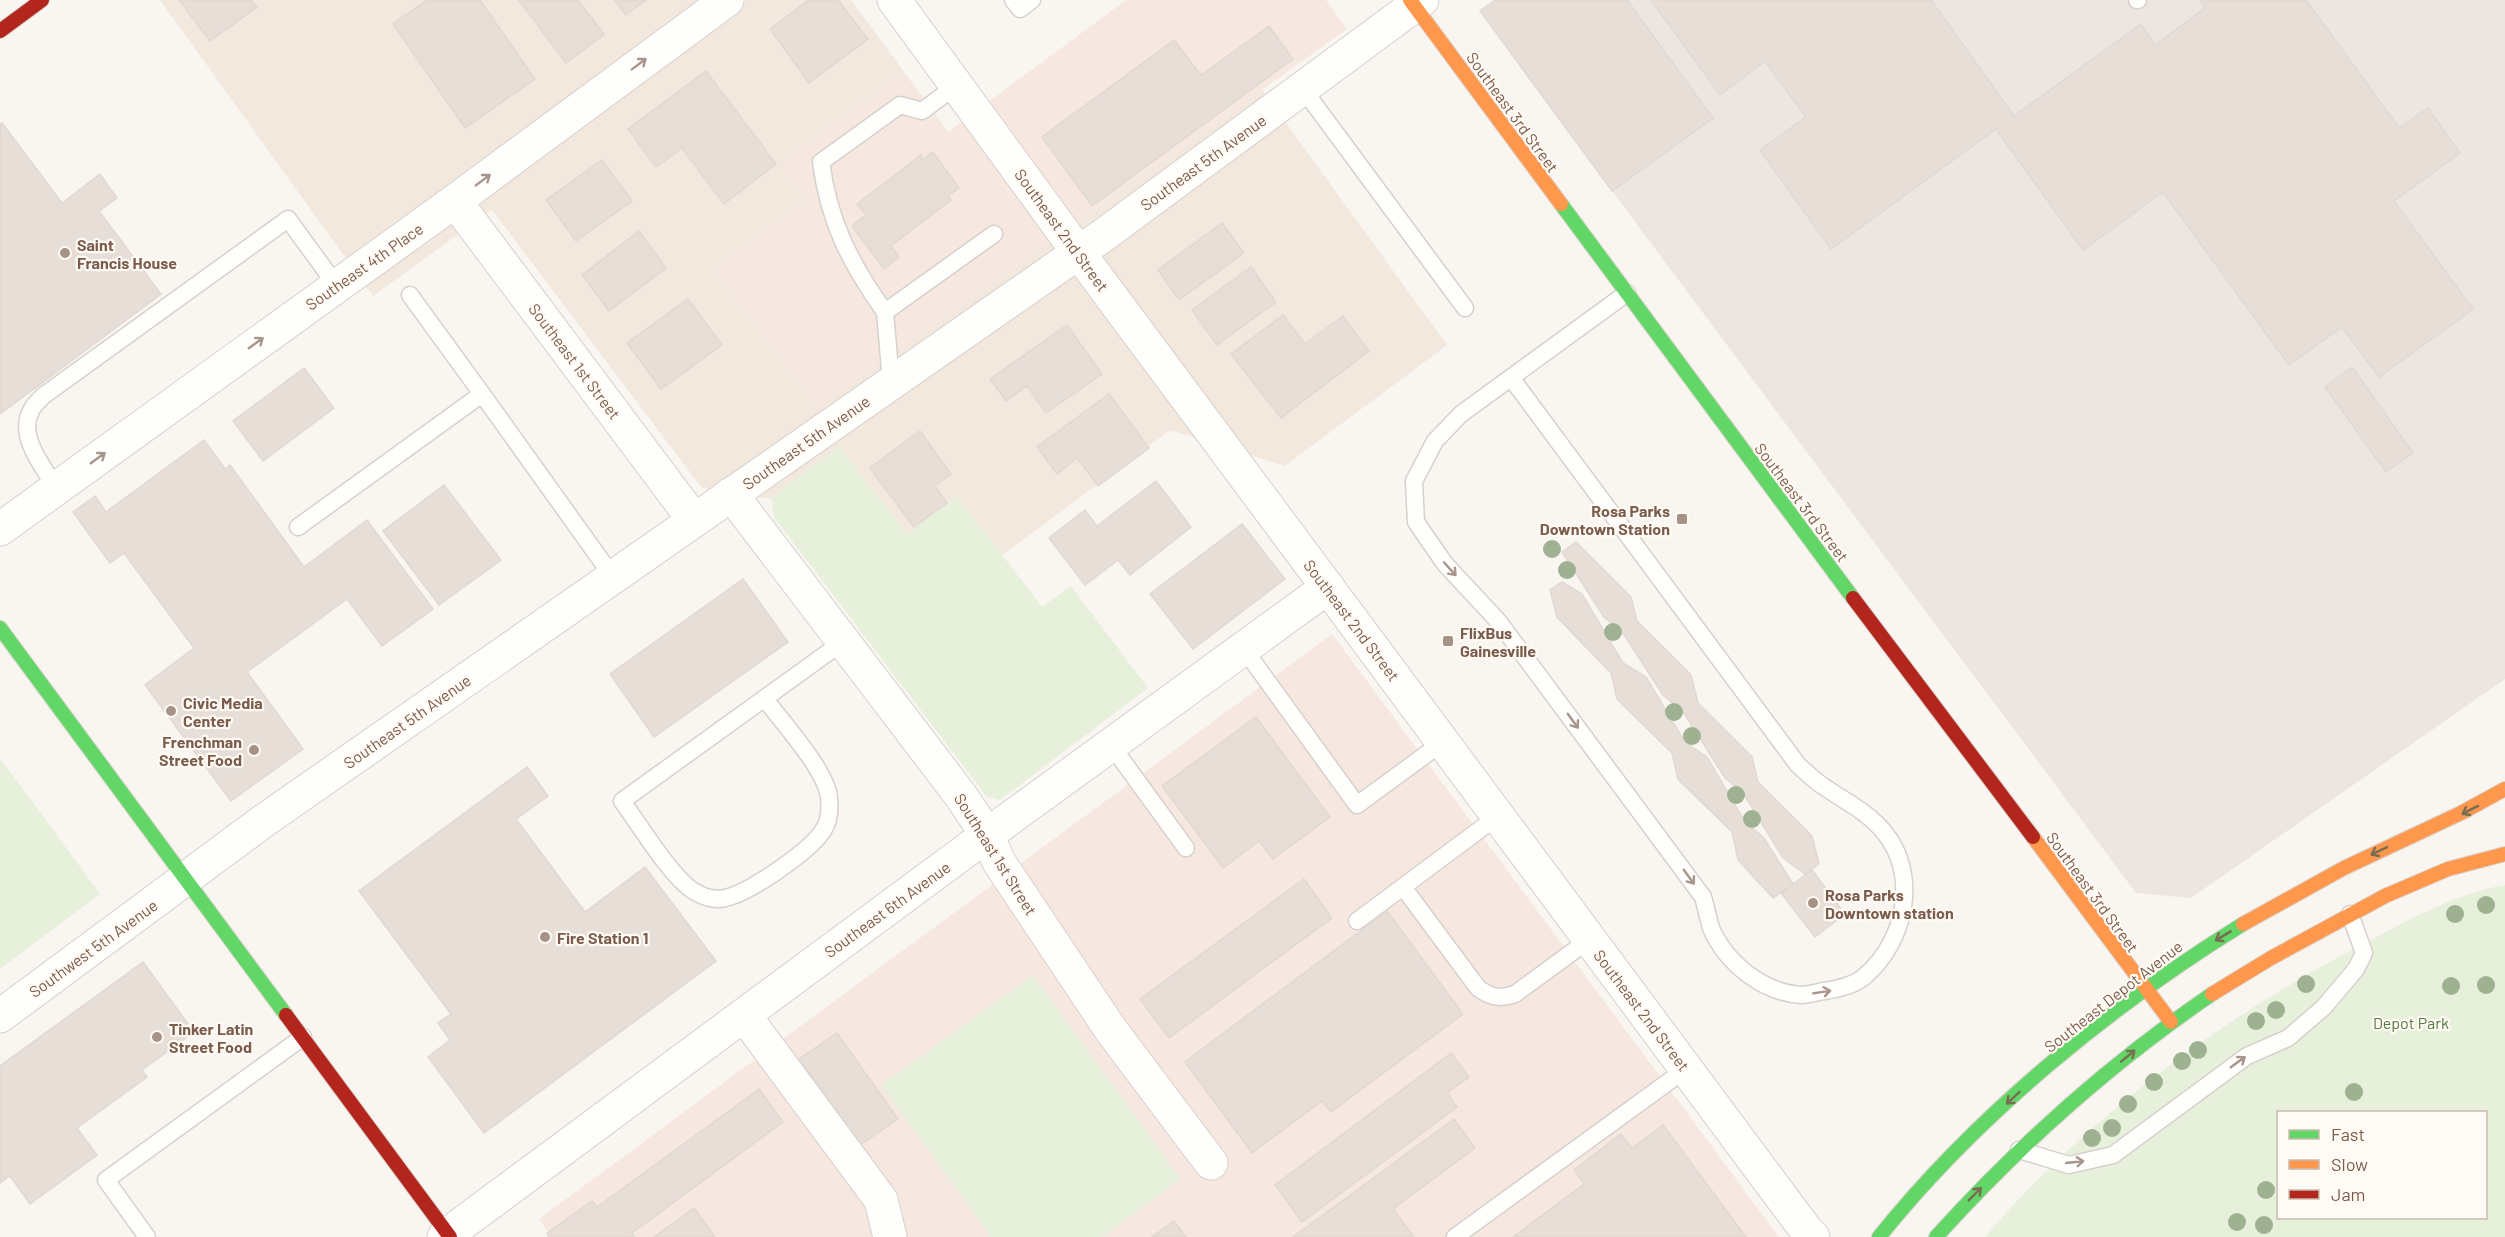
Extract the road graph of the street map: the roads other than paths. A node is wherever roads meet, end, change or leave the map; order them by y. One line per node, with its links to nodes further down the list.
1 (42, 0): 7 (street)
2 (727, 0): 10 (street, Southeast 4th Place, one-way to 2)
3 (894, 0): 8 (street, Southeast 2nd Street)
4 (1013, 0): 5 (lane)
5 (1032, 0)
6 (1416, 2): 9 (street, Southeast 5th Avenue); 14 (street, Southeast 3rd Street)
7 (0, 31)
8 (956, 86): 12 (street, Southeast 2nd Street); 17 (lane)
9 (1303, 89): 12 (street, Southeast 5th Avenue); 16 (lane)
10 (455, 201): 13 (street, Southeast 4th Place); 23 (street, Southeast 1st Street)
11 (994, 234): 17 (lane)
12 (1078, 252): 19 (street, Southeast 5th Avenue); 27 (street, Southeast 2nd Street)
13 (336, 285): 21 (street, Southeast 4th Place, one-way to 13); 21 (lane)
14 (1626, 293): 18 (lane); 44 (street, Southeast 3rd Street)
15 (410, 295): 20 (lane)
16 (1465, 308)
17 (885, 312): 19 (lane)
18 (1512, 379): 18 (lane, one-way to 18)
19 (891, 382): 22 (street, Southeast 5th Avenue)
20 (482, 394): 24 (lane); 26 (lane)
21 (56, 488): 25 (street, Southeast 4th Place)
22 (731, 494): 23 (street, Southeast 5th Avenue); 29 (street, Southeast 1st Street)
23 (694, 520): 26 (street, Southeast 5th Avenue)
24 (298, 527)
25 (0, 529)
26 (613, 577): 39 (street, Southeast 5th Avenue)
27 (1328, 587): 30 (street, Southeast 6th Avenue); 32 (street, Southeast 2nd Street)
28 (0, 628): 39 (street)
29 (844, 641): 31 (lane); 36 (street, Southeast 1st Street)
30 (1244, 649): 32 (lane); 33 (street, Southeast 6th Avenue)
31 (765, 699): 31 (lane)
32 (1443, 742): 35 (street, Southeast 2nd Street)
33 (1111, 745): 36 (street, Southeast 6th Avenue); 37 (lane)
34 (2505, 789): 44 (street, Southeast Depot Avenue, one-way to 44)
35 (1498, 816): 40 (lane); 43 (street, Southeast 2nd Street)
36 (987, 835): 45 (street, Southeast 6th Avenue); 51 (street, Southeast 1st Street)
37 (1186, 848)
38 (2505, 854): 41 (street)
39 (186, 879): 46 (street, Southwest 5th Avenue); 48 (street)
40 (1402, 887): 42 (lane); 43 (lane)
41 (2350, 914): 47 (street); 50 (lane, one-way to 41)
42 (1357, 921)
43 (1590, 939): 49 (street, Southeast 2nd Street)
44 (2145, 988): 47 (street, Southeast 3rd Street); 57 (street, Southeast Depot Avenue, one-way to 57)
45 (744, 1015): 52 (street, Southeast 6th Avenue); 54 (street)
46 (0, 1016)
47 (2171, 1022): 50 (street, one-way to 47)
48 (303, 1037): 52 (street); 53 (lane)
49 (1686, 1069): 55 (lane); 56 (street, Southeast 2nd Street)
50 (2019, 1150): 58 (street, one-way to 50)
51 (1210, 1163)
52 (447, 1236)
53 (147, 1237)
54 (890, 1237)
55 (1455, 1237)
56 (1813, 1237)
57 (1879, 1237)
58 (1936, 1237)

